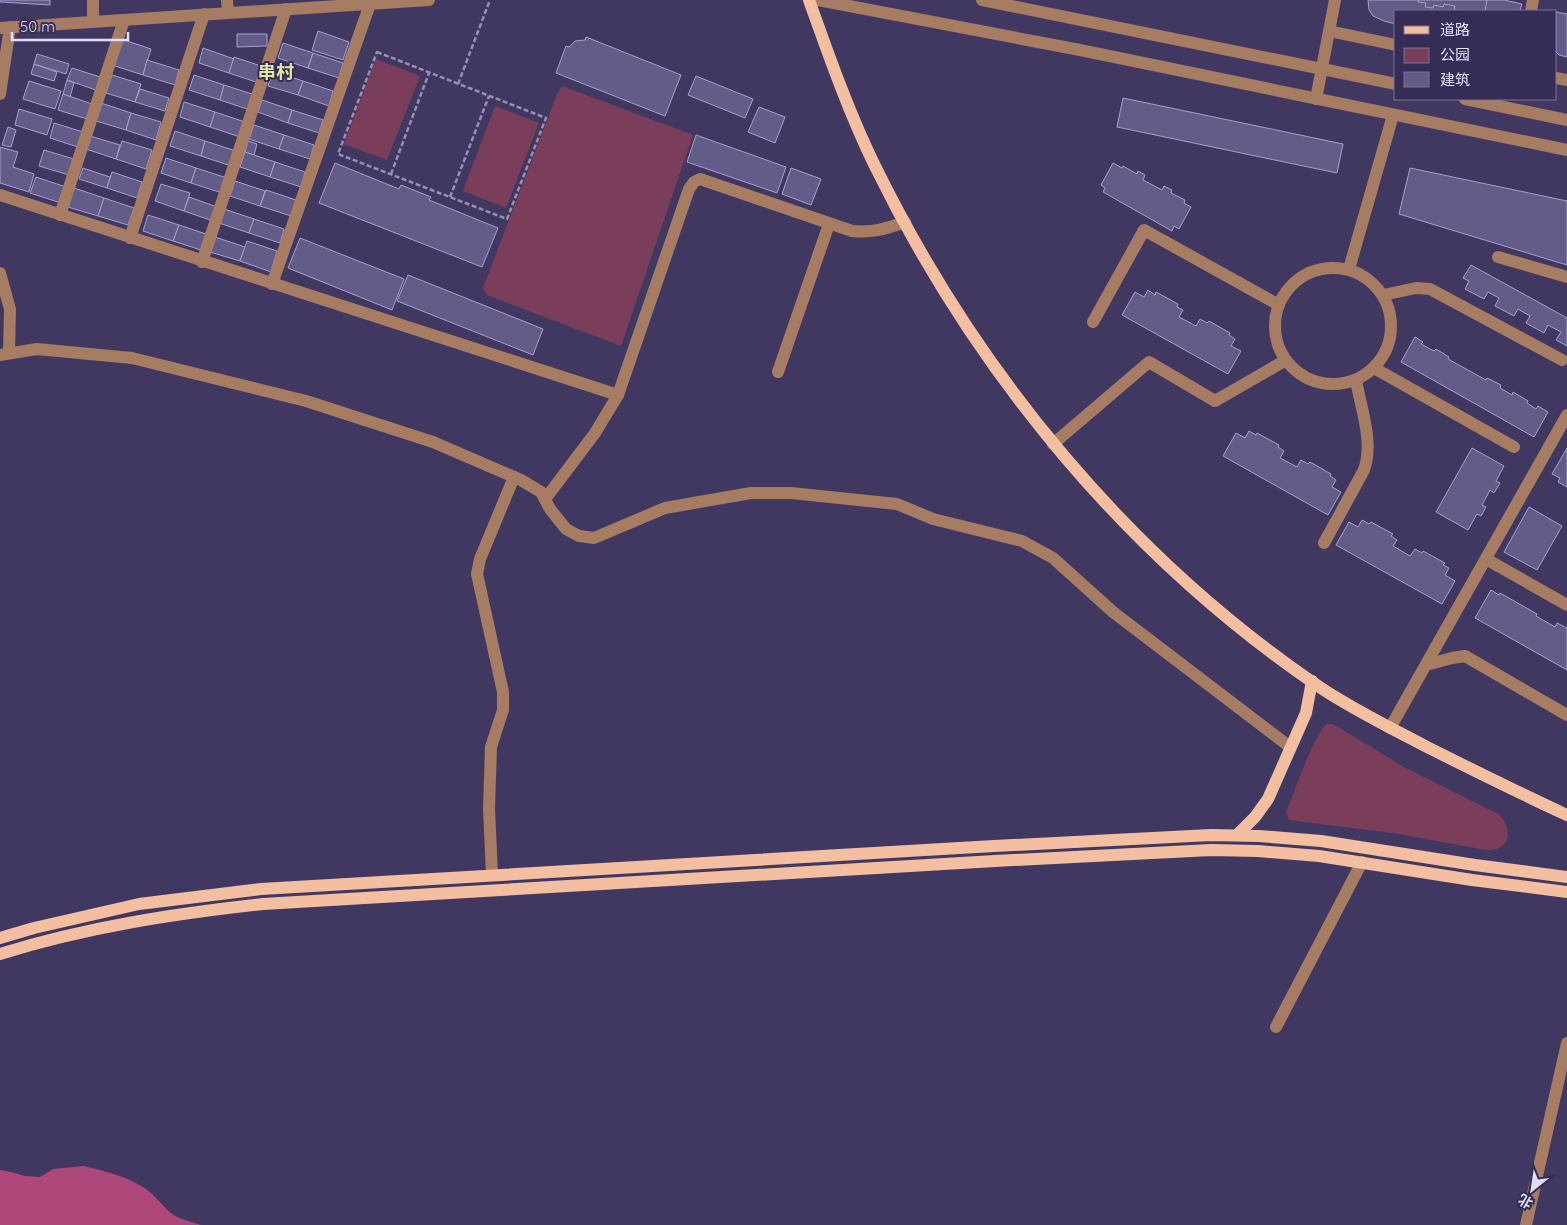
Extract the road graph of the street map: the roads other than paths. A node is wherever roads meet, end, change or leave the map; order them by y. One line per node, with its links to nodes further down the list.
1 (93, 0): 13 (street)
2 (429, 0): 8 (street)
3 (809, 0): 28 (main road)
4 (818, 0): 20 (street)
5 (982, 0): 17 (street)
6 (1335, 0): 15 (street)
7 (352, 2): 8 (street); 10 (street)
8 (370, 4): 36 (street)
9 (228, 6): 10 (street); 11 (street)
10 (286, 9): 32 (street)
11 (204, 14): 12 (street); 30 (street)
12 (124, 20): 13 (street); 27 (street)
13 (93, 22): 14 (street)
14 (5, 28): 19 (street)
15 (1329, 31): 16 (street); 17 (street)
16 (1394, 45)
17 (1322, 69): 18 (street); 20 (street)
18 (1394, 84)
19 (0, 94)
20 (1316, 99): 23 (street)
21 (1475, 100): 22 (street)
22 (1513, 104): 24 (street)
23 (1393, 114): 25 (street); 33 (street)
24 (1567, 120)
25 (1567, 150)
26 (0, 195): 27 (street)
27 (60, 215): 30 (street)
28 (905, 222): 29 (street); 48 (main road)
29 (830, 224): 44 (street); 46 (street)
30 (130, 238): 32 (street)
31 (1498, 257): 35 (street)
32 (202, 262): 36 (street)
33 (1349, 269): 37 (street); 38 (street)
34 (0, 273): 40 (street)
35 (1567, 277)
36 (272, 284): 46 (street)
37 (1383, 295): 42 (street); 43 (street)
38 (1279, 305): 39 (street); 41 (street)
39 (1093, 322)
40 (5, 354): 50 (street)
41 (1286, 360): 45 (street); 48 (street)
42 (1562, 360)
43 (1374, 368): 45 (street); 49 (street)
44 (778, 372)
45 (1356, 380): 52 (street)
46 (618, 395): 51 (street)
47 (1567, 415): 53 (street)
48 (1053, 444): 56 (main road)
49 (1514, 447)
50 (514, 477): 51 (street); 63 (street)
51 (546, 498): 59 (street)
52 (1324, 543)
53 (1486, 559): 54 (street); 55 (street)
54 (1567, 605)
55 (1426, 665): 57 (street); 58 (street)
56 (1312, 681): 58 (main road); 59 (main road)
57 (1567, 715)
58 (1390, 728): 60 (main road)
59 (1290, 747): 61 (main road)
60 (1567, 815)
61 (1237, 836): 63 (main road); 64 (main road)
62 (1362, 862): 65 (main road); 67 (main road); 68 (street)
63 (492, 875): 66 (main road)
64 (1567, 877)
65 (1567, 892)
66 (0, 938)
67 (0, 954)
68 (1276, 1027)
69 (1567, 1043): 70 (street)
70 (1526, 1225)

